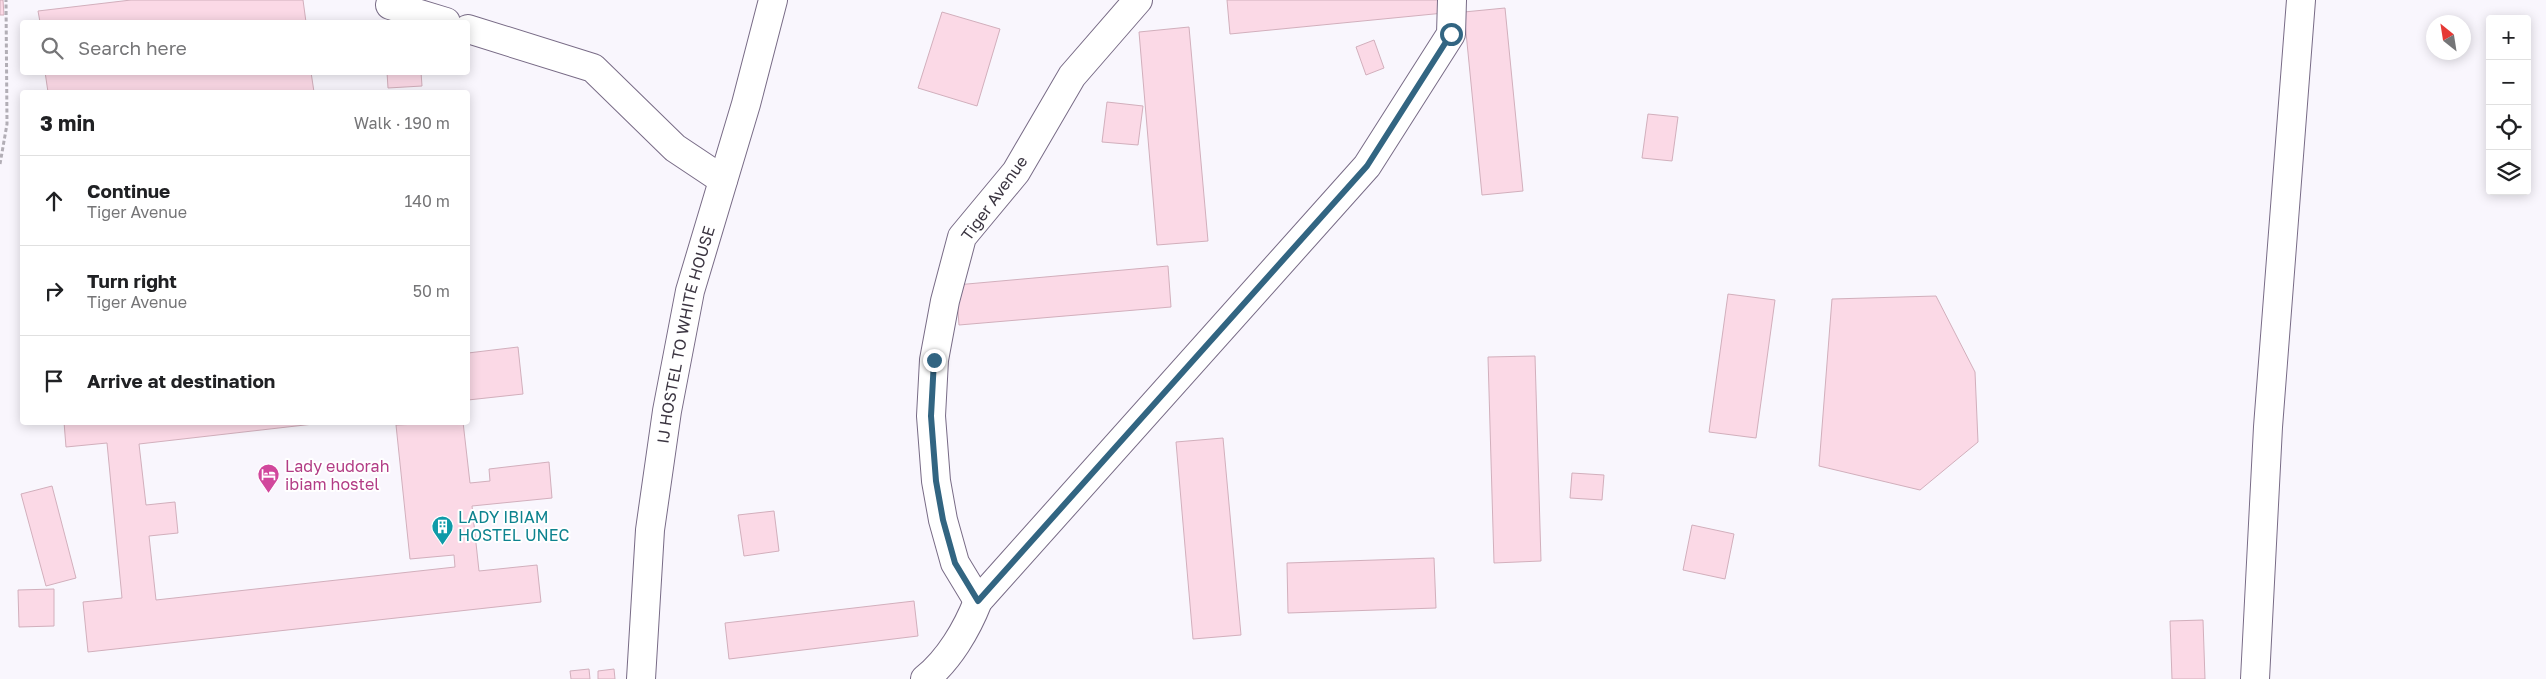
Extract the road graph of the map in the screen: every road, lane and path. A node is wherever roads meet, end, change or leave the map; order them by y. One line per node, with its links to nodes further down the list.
1 (6, 0): 9 (path)
2 (773, 0): 10 (street, IJ HOSTEL TO WHITE HOUSE)
3 (1138, 0): 11 (street, Tiger Avenue)
4 (1452, 0): 11 (street)
5 (2301, 0): 14 (street)
6 (390, 5): 7 (street)
7 (439, 20)
8 (470, 30): 10 (street)
9 (0, 164)
10 (723, 180): 12 (street, IJ HOSTEL TO WHITE HOUSE)
11 (978, 601): 13 (street)
12 (641, 679)
13 (924, 679)
14 (2255, 679)

